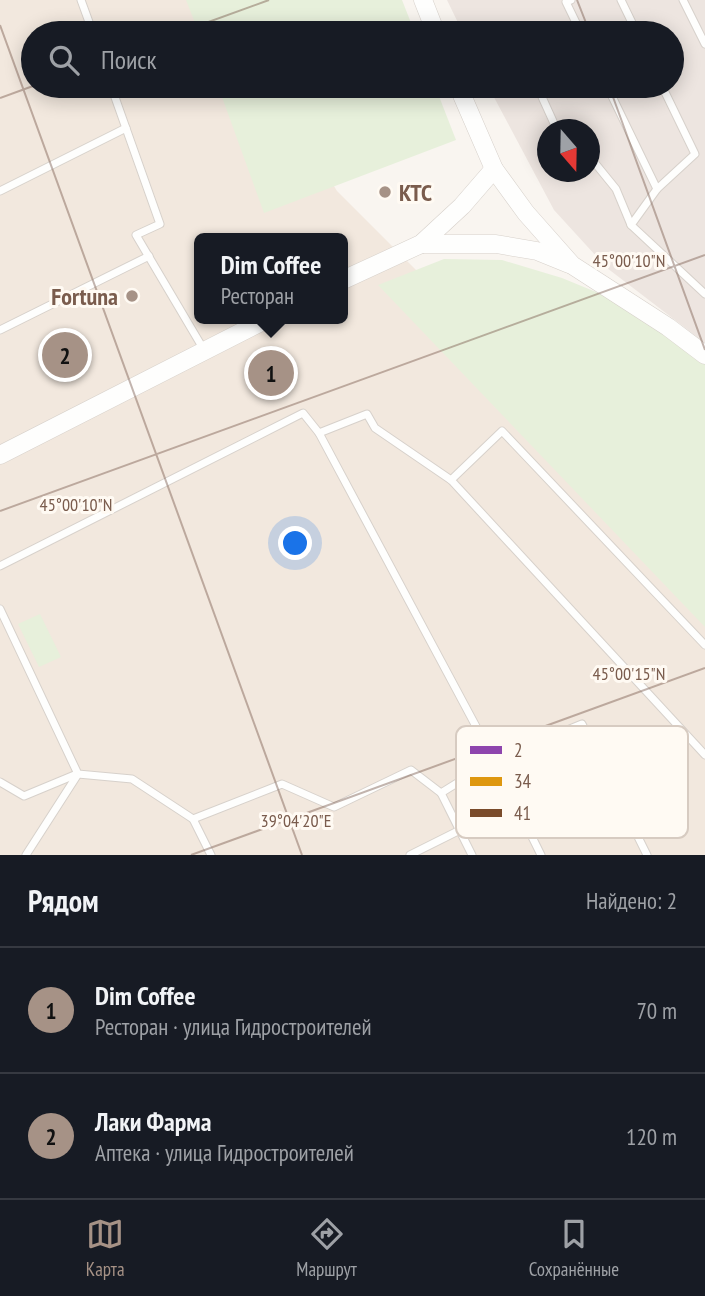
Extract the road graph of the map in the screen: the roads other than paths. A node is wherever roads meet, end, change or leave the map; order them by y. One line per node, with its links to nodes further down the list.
1 (81, 0): 6 (lane)
2 (423, 0): 7 (street)
3 (571, 0): 8 (lane)
4 (621, 0): 9 (lane)
5 (683, 0): 10 (lane)
6 (89, 21)
7 (431, 21)
8 (575, 21)
9 (631, 21)
10 (705, 44)
11 (115, 98): 17 (lane)
12 (463, 98): 18 (street)
13 (542, 98): 16 (lane)
14 (613, 98): 20 (lane)
15 (668, 98): 20 (lane)
16 (552, 119)
17 (126, 128): 21 (lane); 24 (lane)
18 (494, 169): 23 (street); 25 (street)
19 (600, 169): 22 (lane)
20 (657, 189): 22 (lane)
21 (0, 191)
22 (631, 225): 27 (lane)
23 (421, 244): 25 (street); 26 (street)
24 (149, 256): 29 (lane); 30 (lane)
25 (572, 265): 31 (street)
26 (348, 278)
27 (705, 294)
28 (257, 324): 30 (street)
29 (0, 330)
30 (205, 350): 33 (street)
31 (705, 355)
32 (319, 433): 34 (lane); 35 (lane); 38 (lane)
33 (0, 455)
34 (451, 480): 37 (lane); 39 (lane)
35 (0, 566)
36 (0, 609): 42 (lane)
37 (705, 645)
38 (476, 726)
39 (678, 726)
40 (688, 737): 41 (lane)
41 (705, 755)
42 (78, 774): 43 (lane); 46 (lane); 52 (lane)
43 (0, 782)
44 (456, 784): 45 (lane)
45 (441, 793): 46 (lane); 47 (lane)
46 (193, 819): 53 (lane)
47 (456, 822)
48 (456, 832): 54 (lane)
49 (464, 838): 55 (lane)
50 (533, 838): 56 (lane)
51 (639, 838): 57 (lane)
52 (26, 855)
53 (211, 855)
54 (410, 855)
55 (472, 855)
56 (541, 855)
57 (648, 855)

